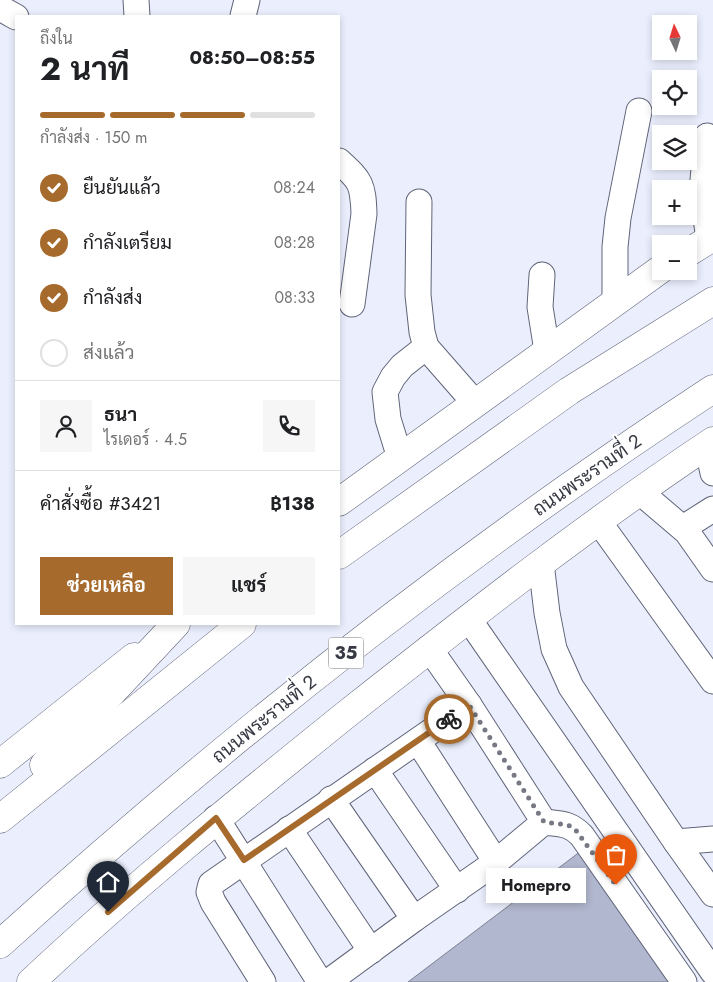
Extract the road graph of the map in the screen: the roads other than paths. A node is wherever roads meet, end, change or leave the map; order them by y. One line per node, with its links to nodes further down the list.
1 (7, 0): 4 (street)
2 (136, 0): 5 (street)
3 (248, 0): 6 (street)
4 (0, 7): 7 (street)
5 (137, 15)
6 (243, 15)
7 (15, 16)
8 (639, 111): 16 (street)
9 (707, 136): 12 (street)
10 (340, 162): 17 (street)
11 (419, 202): 18 (street)
12 (702, 245)
13 (542, 275): 19 (street)
14 (652, 275): 16 (main road)
15 (713, 301): 30 (main road)
16 (615, 302): 19 (main road)
17 (352, 304)
18 (426, 347): 21 (street); 23 (street)
19 (547, 351): 21 (main road)
20 (713, 389): 56 (main road, ถนนพระรามที่ 2 / 35)
21 (475, 403): 23 (main road)
22 (710, 443): 24 (street); 25 (main road, 35)
23 (400, 458): 26 (main road)
24 (713, 473)
25 (640, 492): 28 (main road, 35); 29 (street)
26 (340, 501)
27 (713, 509): 29 (street)
28 (599, 522): 31 (main road, 35); 38 (street)
29 (683, 528): 32 (street)
30 (340, 554)
31 (541, 563): 33 (main road, 35); 50 (street)
32 (713, 569)
33 (468, 618): 37 (main road, 35); 58 (street)
34 (174, 625): 41 (main road)
35 (174, 625): 44 (main road)
36 (241, 625): 46 (main road)
37 (429, 648): 39 (street); 45 (main road, 35)
38 (713, 681)
39 (469, 705): 40 (street); 47 (street)
40 (418, 741): 42 (street); 52 (street)
41 (0, 764)
42 (375, 770): 43 (street); 53 (street)
43 (331, 800): 48 (street); 55 (street)
44 (0, 812)
45 (216, 818): 51 (street); 59 (main road, 35)
46 (0, 819)
47 (544, 822): 52 (street); 63 (street)
48 (289, 829): 51 (street); 57 (street)
49 (713, 839): 50 (street)
50 (676, 842): 54 (street)
51 (244, 860): 60 (street); 61 (street)
52 (496, 862): 53 (street)
53 (457, 890): 55 (street)
54 (713, 894)
55 (414, 919): 57 (street)
56 (0, 944)
57 (371, 951): 62 (street)
58 (713, 972)
59 (30, 982)
60 (263, 982)
61 (320, 982)
62 (328, 982)
63 (684, 982)

